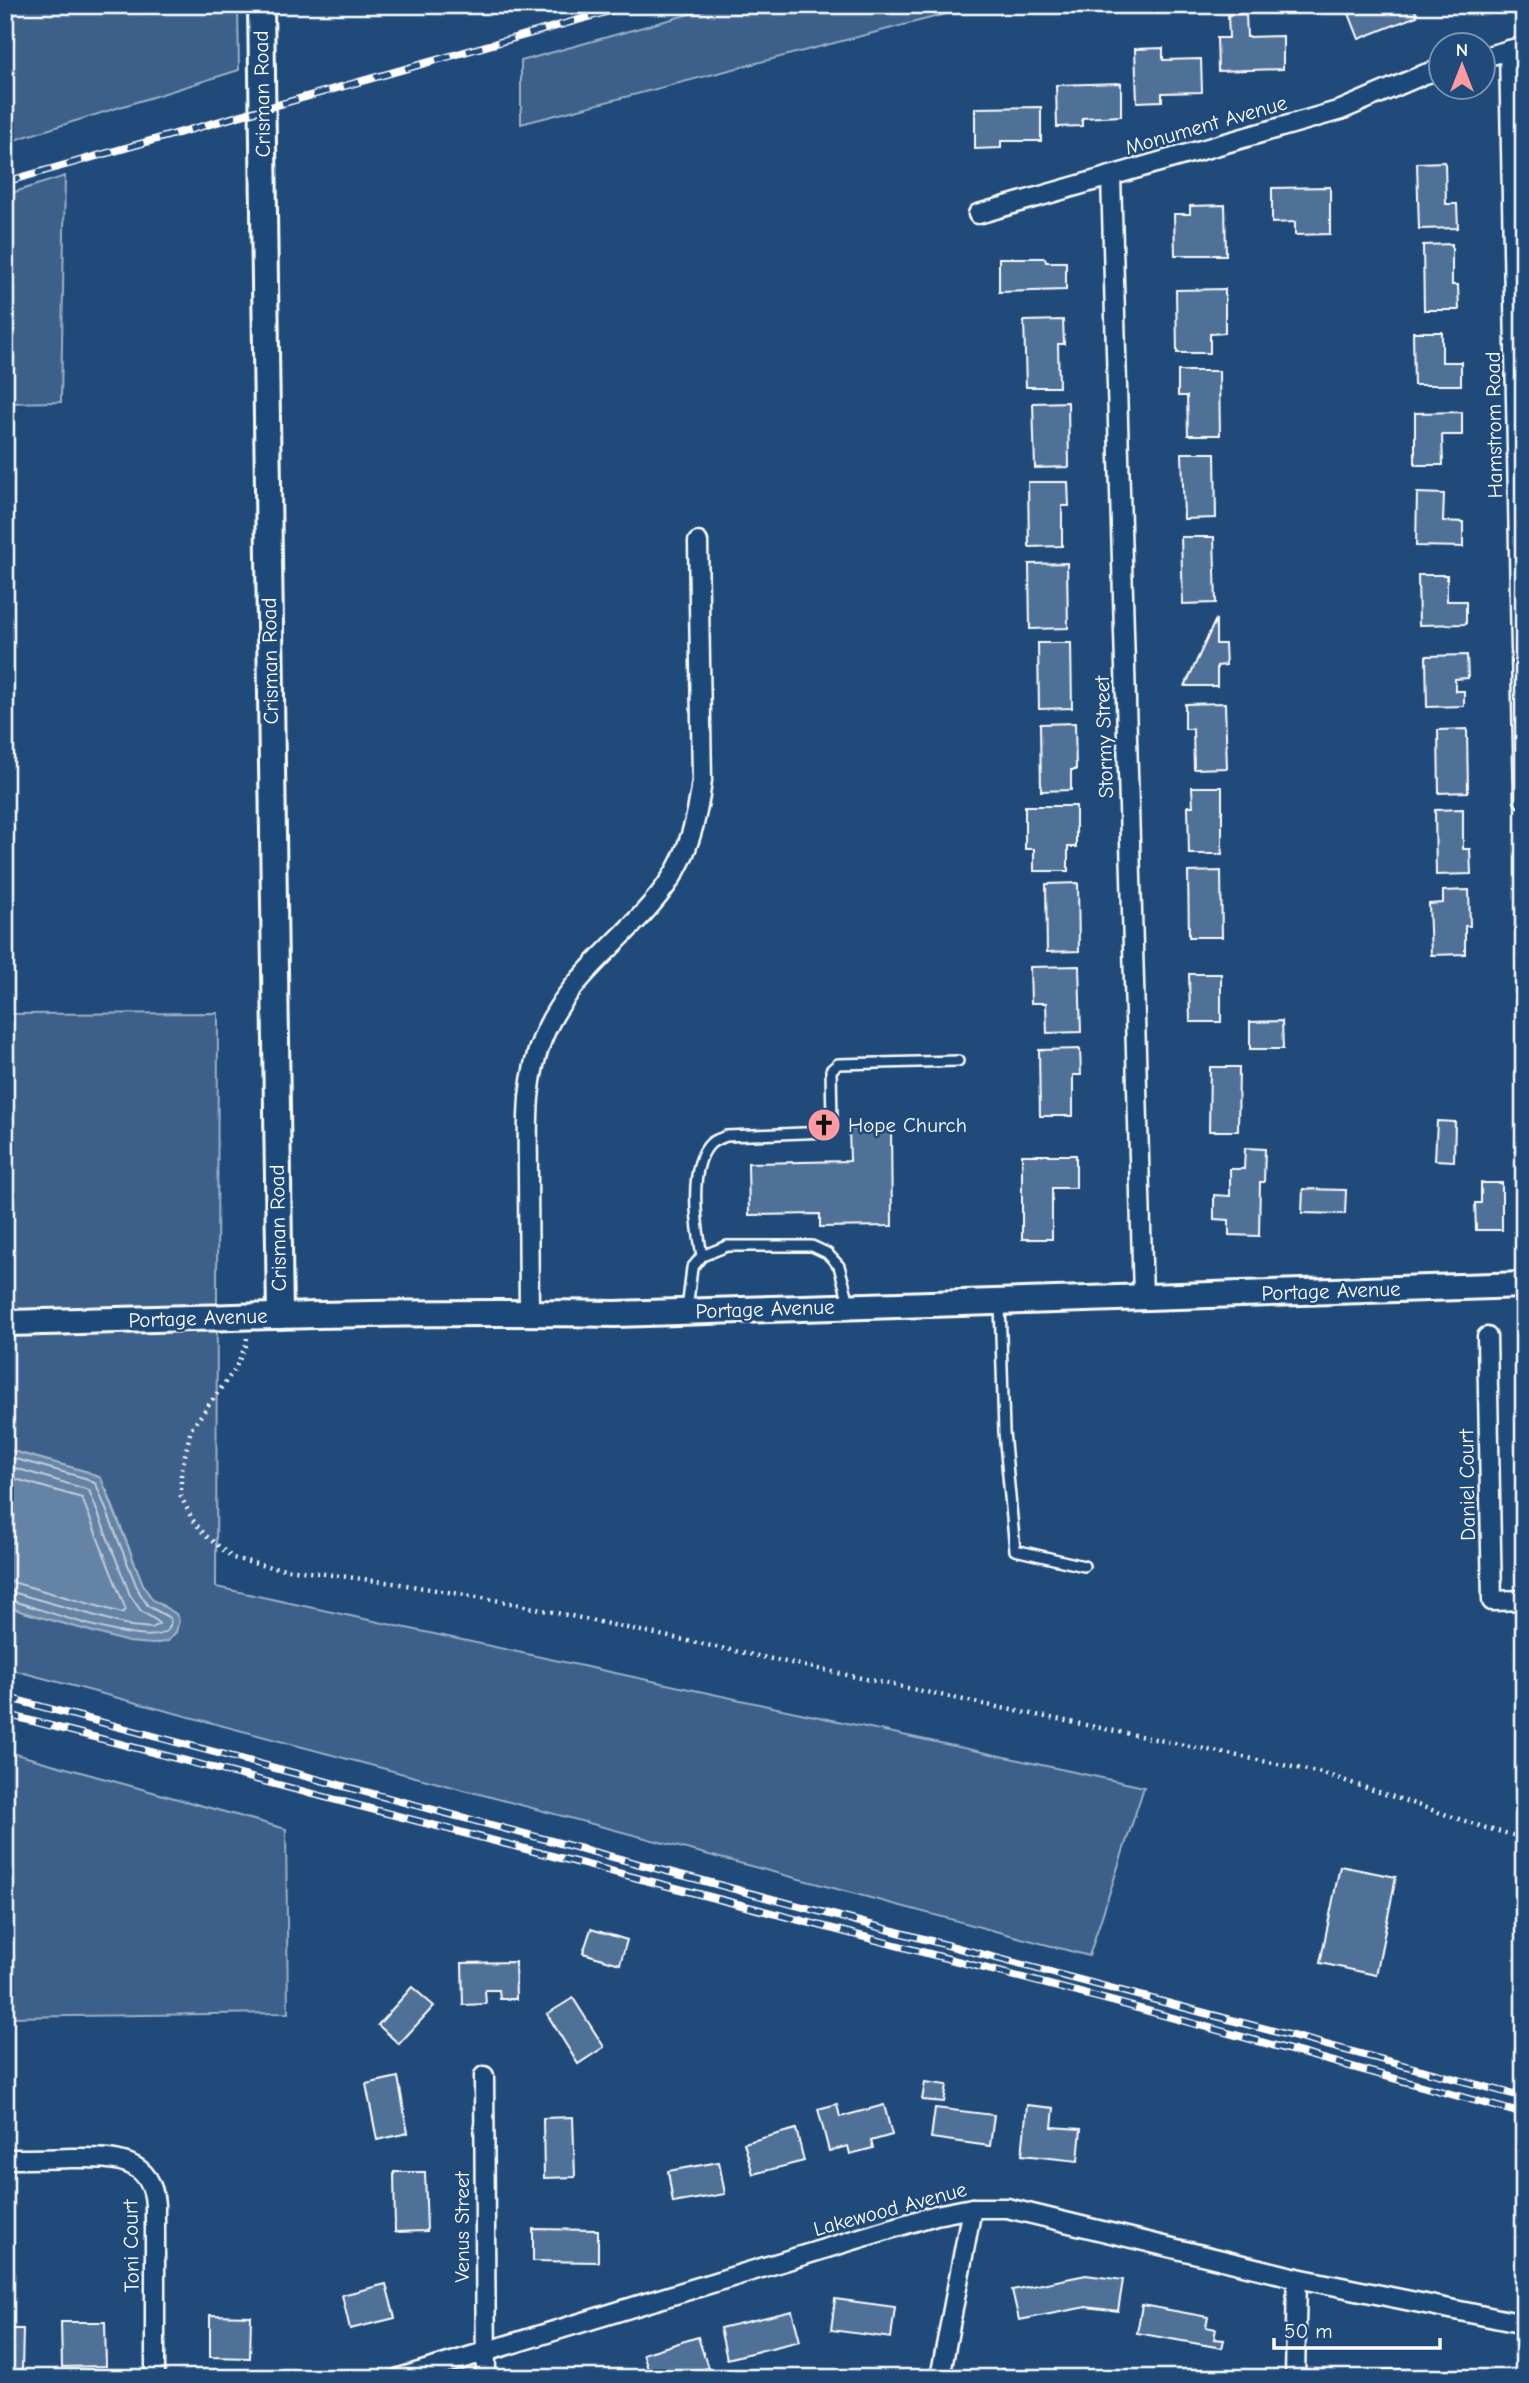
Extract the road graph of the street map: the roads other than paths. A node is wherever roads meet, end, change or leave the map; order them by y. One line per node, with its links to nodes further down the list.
1 (261, 5): 17 (street, Crisman Road)
2 (1516, 48): 3 (street); 8 (street, Hamstrom Road)
3 (1498, 53)
4 (1428, 73): 5 (street, Monument Avenue)
5 (1111, 176): 6 (street, Monument Avenue); 12 (street, Stormy Street)
6 (978, 214)
7 (698, 542): 16 (street)
8 (1524, 799)
9 (958, 1061): 10 (lane)
10 (702, 1256): 14 (lane); 15 (lane)
11 (1524, 1285): 12 (street, Portage Avenue)
12 (1143, 1297): 13 (street, Portage Avenue)
13 (1000, 1302): 14 (street, Portage Avenue); 20 (lane)
14 (850, 1306): 15 (street, Portage Avenue)
15 (687, 1311): 16 (street, Portage Avenue)
16 (529, 1312): 17 (street, Portage Avenue)
17 (280, 1316): 18 (street, Portage Avenue)
18 (5, 1323)
19 (1487, 1336): 21 (street, Daniel Court)
20 (1084, 1566)
21 (1524, 1600)
22 (484, 2076): 27 (street, Venus Street)
23 (5, 2159): 28 (street, Toni Court)
24 (972, 2208): 25 (street, Lakewood Avenue); 27 (street, Lakewood Avenue); 31 (street)
25 (1297, 2278): 26 (street, Lakewood Avenue); 32 (street)
26 (1524, 2324)
27 (485, 2352): 29 (street, Lakewood Avenue); 30 (street, Venus Street)
28 (155, 2378)
29 (399, 2378)
30 (486, 2378)
31 (940, 2378)
32 (1295, 2378)

